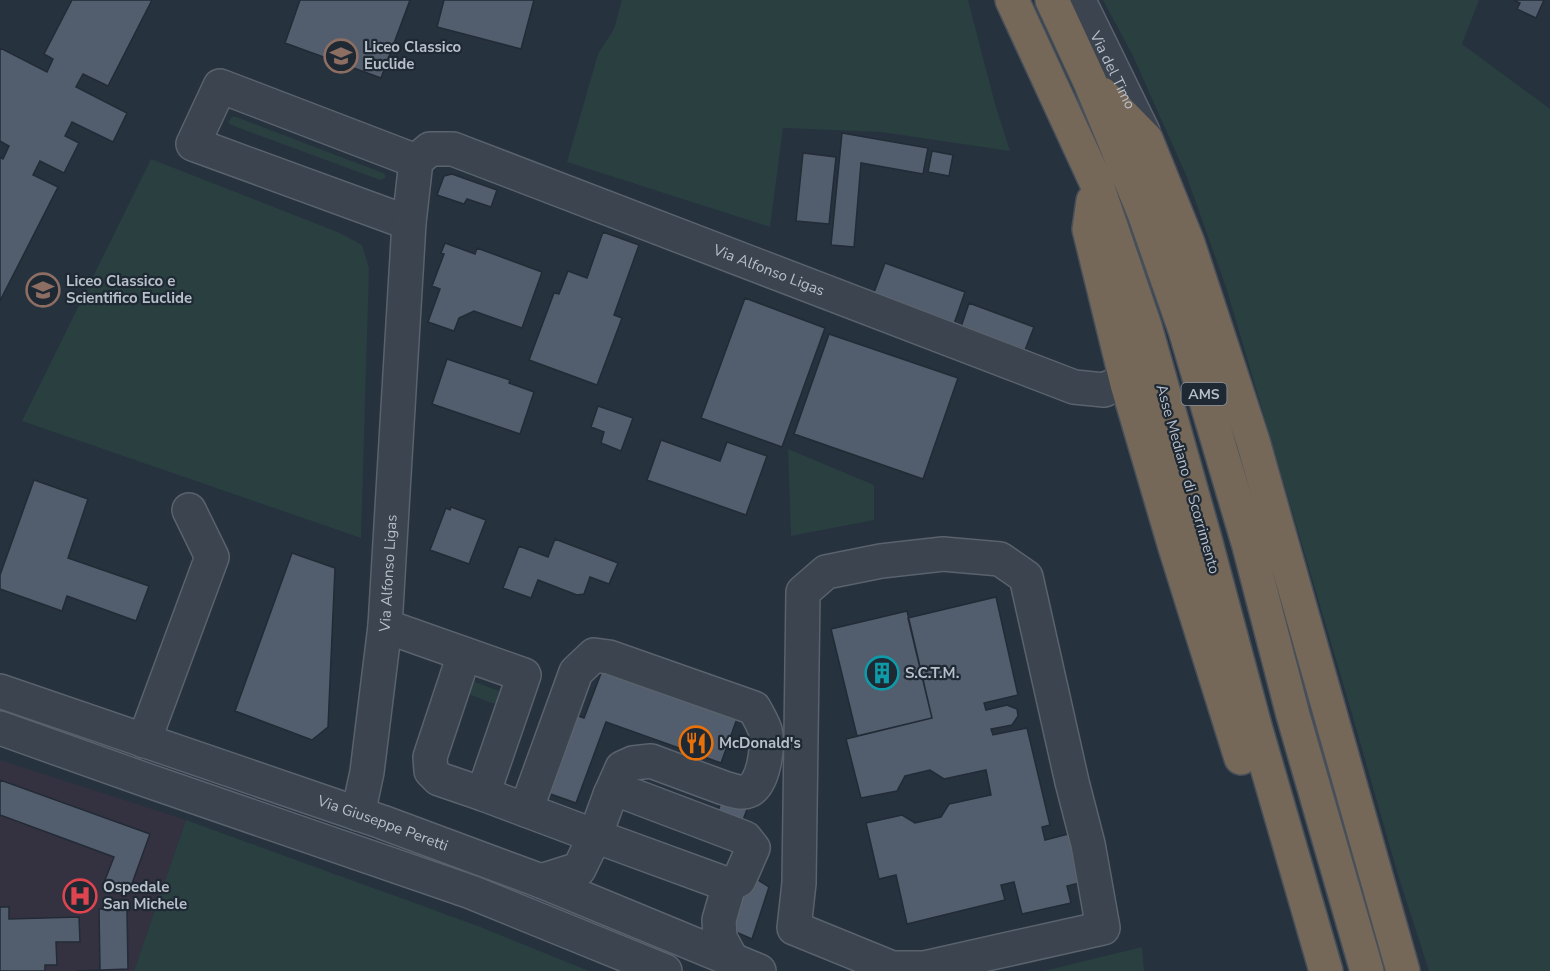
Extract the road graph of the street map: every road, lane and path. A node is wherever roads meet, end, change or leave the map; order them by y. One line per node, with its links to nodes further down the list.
1 (1011, 0): 7 (highway, Asse Mediano di Scorrimento / AMS)
2 (1052, 0): 4 (highway, AMS)
3 (1080, 0): 5 (street, Via del Timo)
4 (1090, 82): 5 (highway); 28 (highway, AMS)
5 (1146, 139): 29 (highway)
6 (416, 160): 8 (street, Via Alfonso Ligas); 8 (street); 9 (street, Via Alfonso Ligas)
7 (1096, 182): 9 (highway); 27 (highway, Asse Mediano di Scorrimento / AMS)
8 (409, 223): 11 (street, Via Alfonso Ligas)
9 (1127, 384): 26 (highway)
10 (189, 510): 15 (street)
11 (385, 626): 12 (street); 19 (street, Via Alfonso Ligas)
12 (464, 655): 16 (street); 16 (street)
13 (0, 691): 15 (street, Via Giuseppe Peretti)
14 (0, 728): 25 (street)
15 (144, 741): 19 (street, Via Giuseppe Peretti)
16 (483, 794): 18 (street)
17 (610, 795): 18 (street); 20 (street); 22 (street)
18 (526, 810): 20 (street)
19 (358, 814): 21 (street, Via Giuseppe Peretti)
20 (595, 836): 21 (street); 22 (street)
21 (541, 881): 24 (street, Via Giuseppe Peretti)
22 (729, 885): 24 (street)
23 (1103, 928): 23 (street)
24 (745, 966)
25 (665, 971)
26 (1309, 971)
27 (1326, 971)
28 (1367, 971)
29 (1403, 971)

